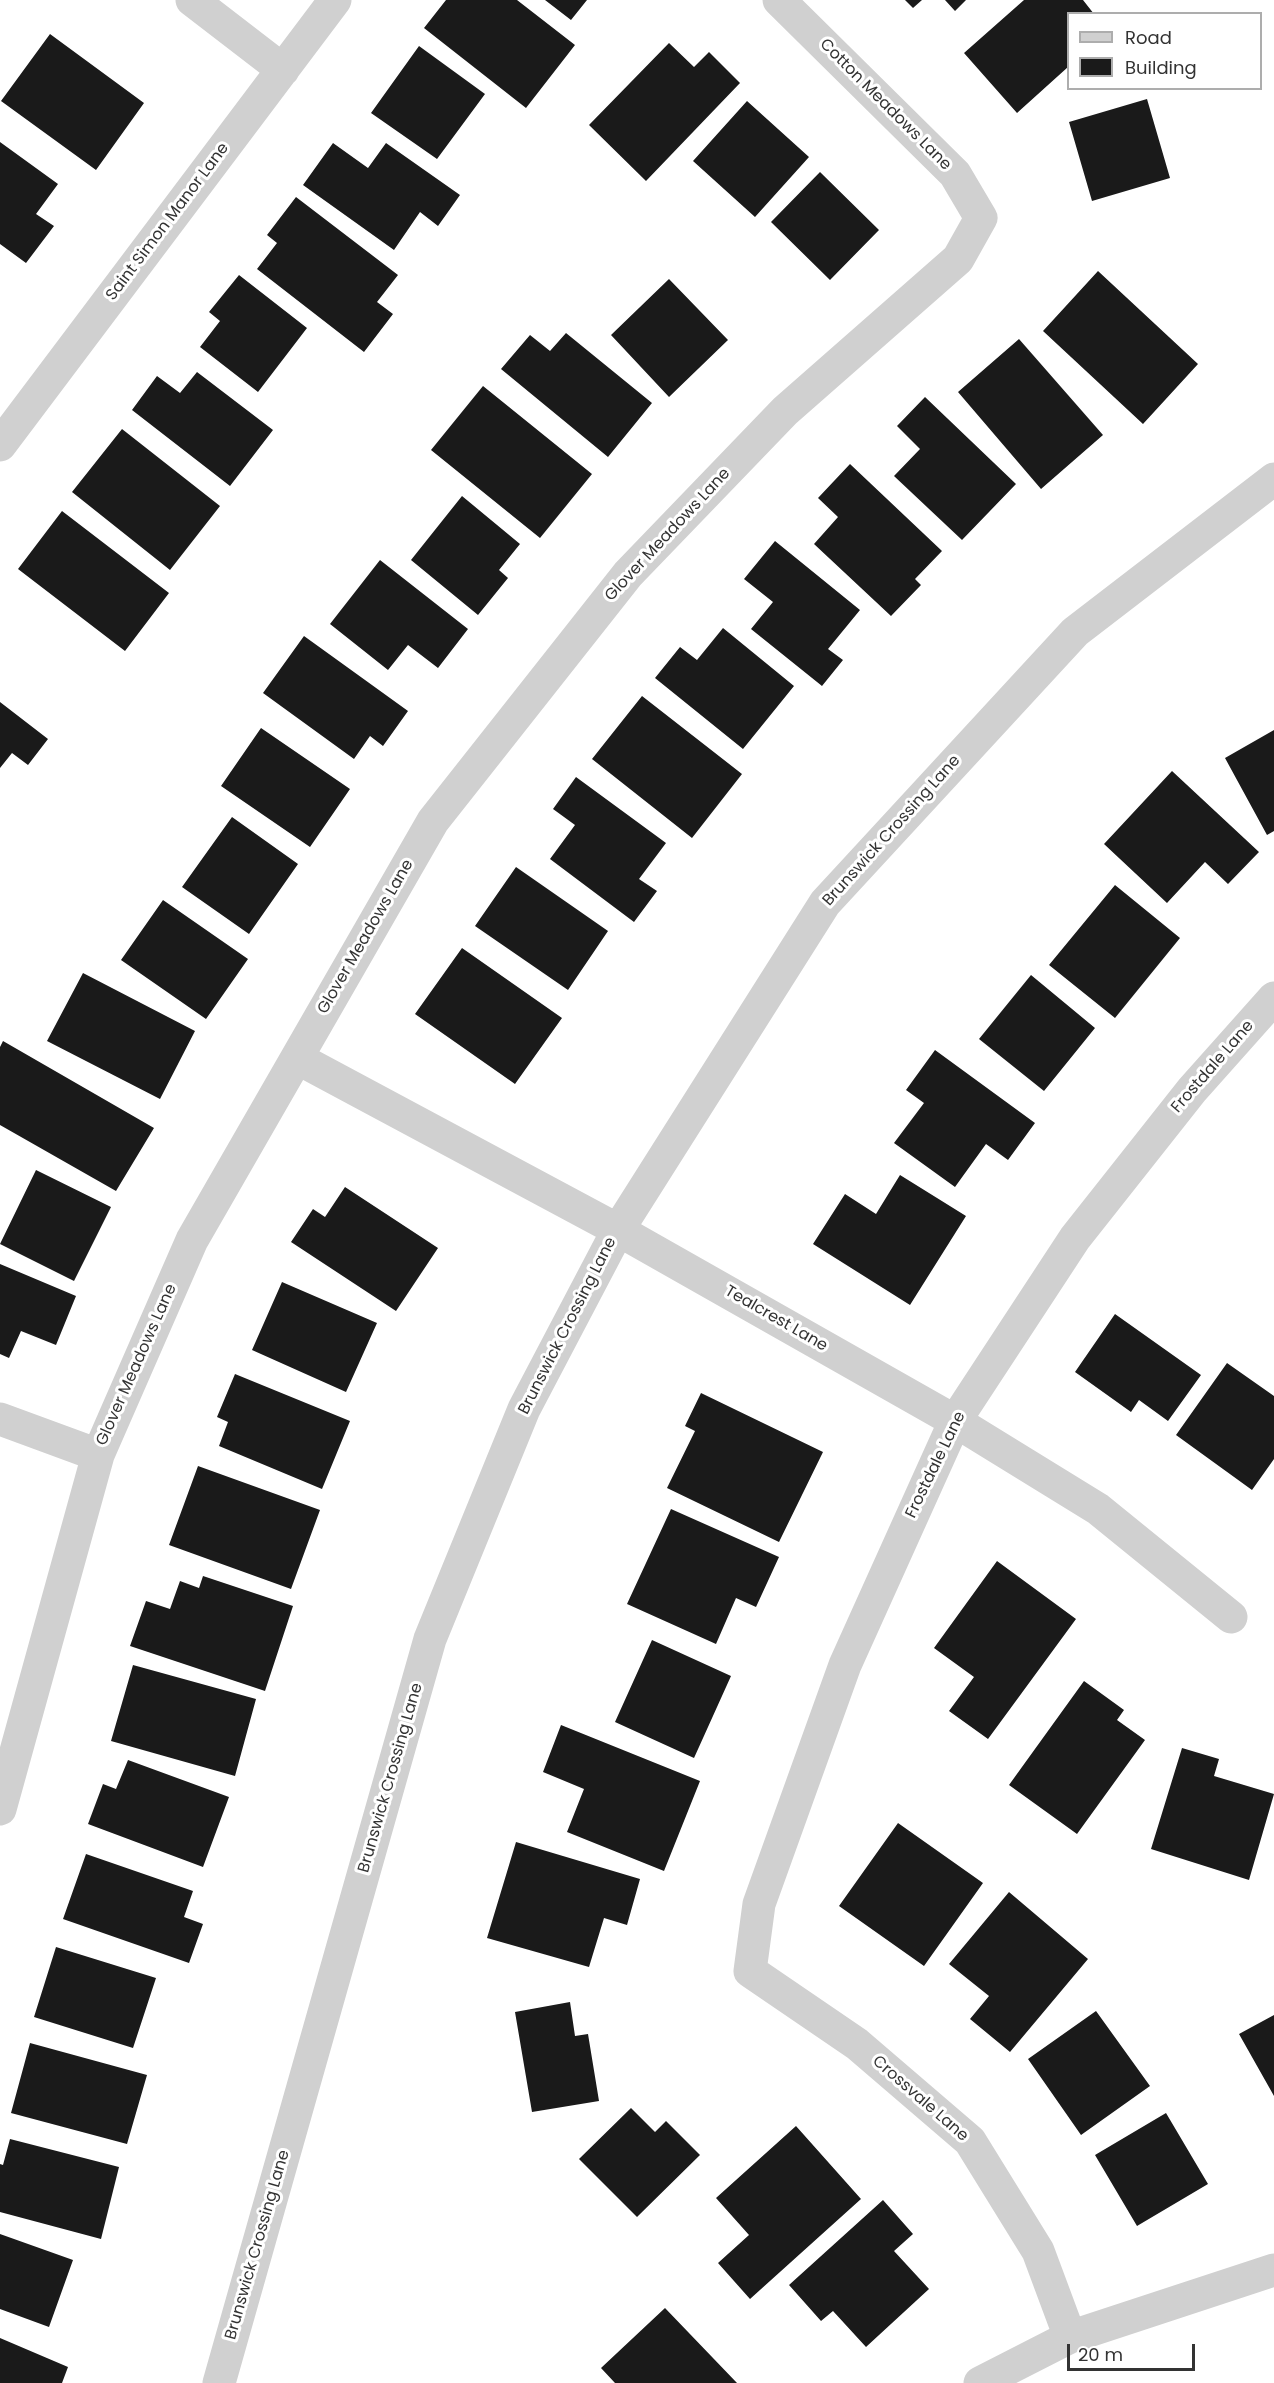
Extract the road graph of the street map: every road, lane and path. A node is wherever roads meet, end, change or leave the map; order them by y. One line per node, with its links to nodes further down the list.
1 (192, 0): 4 (street)
2 (335, 0): 4 (street, Saint Simon Manor Lane)
3 (779, 0): 5 (street, Cotton Meadows Lane)
4 (283, 70): 6 (street, Saint Simon Manor Lane)
5 (981, 218): 9 (street, Glover Meadows Lane)
6 (0, 445)
7 (1274, 479): 10 (street, Brunswick Crossing Lane)
8 (1274, 998): 12 (street, Frostdale Lane)
9 (297, 1058): 10 (street, Tealcrest Lane); 13 (street, Glover Meadows Lane)
10 (618, 1230): 12 (street, Tealcrest Lane); 19 (street, Brunswick Crossing Lane)
11 (0, 1419): 13 (street)
12 (955, 1421): 14 (street, Tealcrest Lane); 16 (street, Frostdale Lane)
13 (98, 1455): 15 (street, Glover Meadows Lane)
14 (1231, 1617)
15 (0, 1809)
16 (750, 1971): 18 (street, Crossvale Lane)
17 (1274, 2270): 18 (street)
18 (1070, 2337): 20 (street)
19 (219, 2383)
20 (980, 2383)

